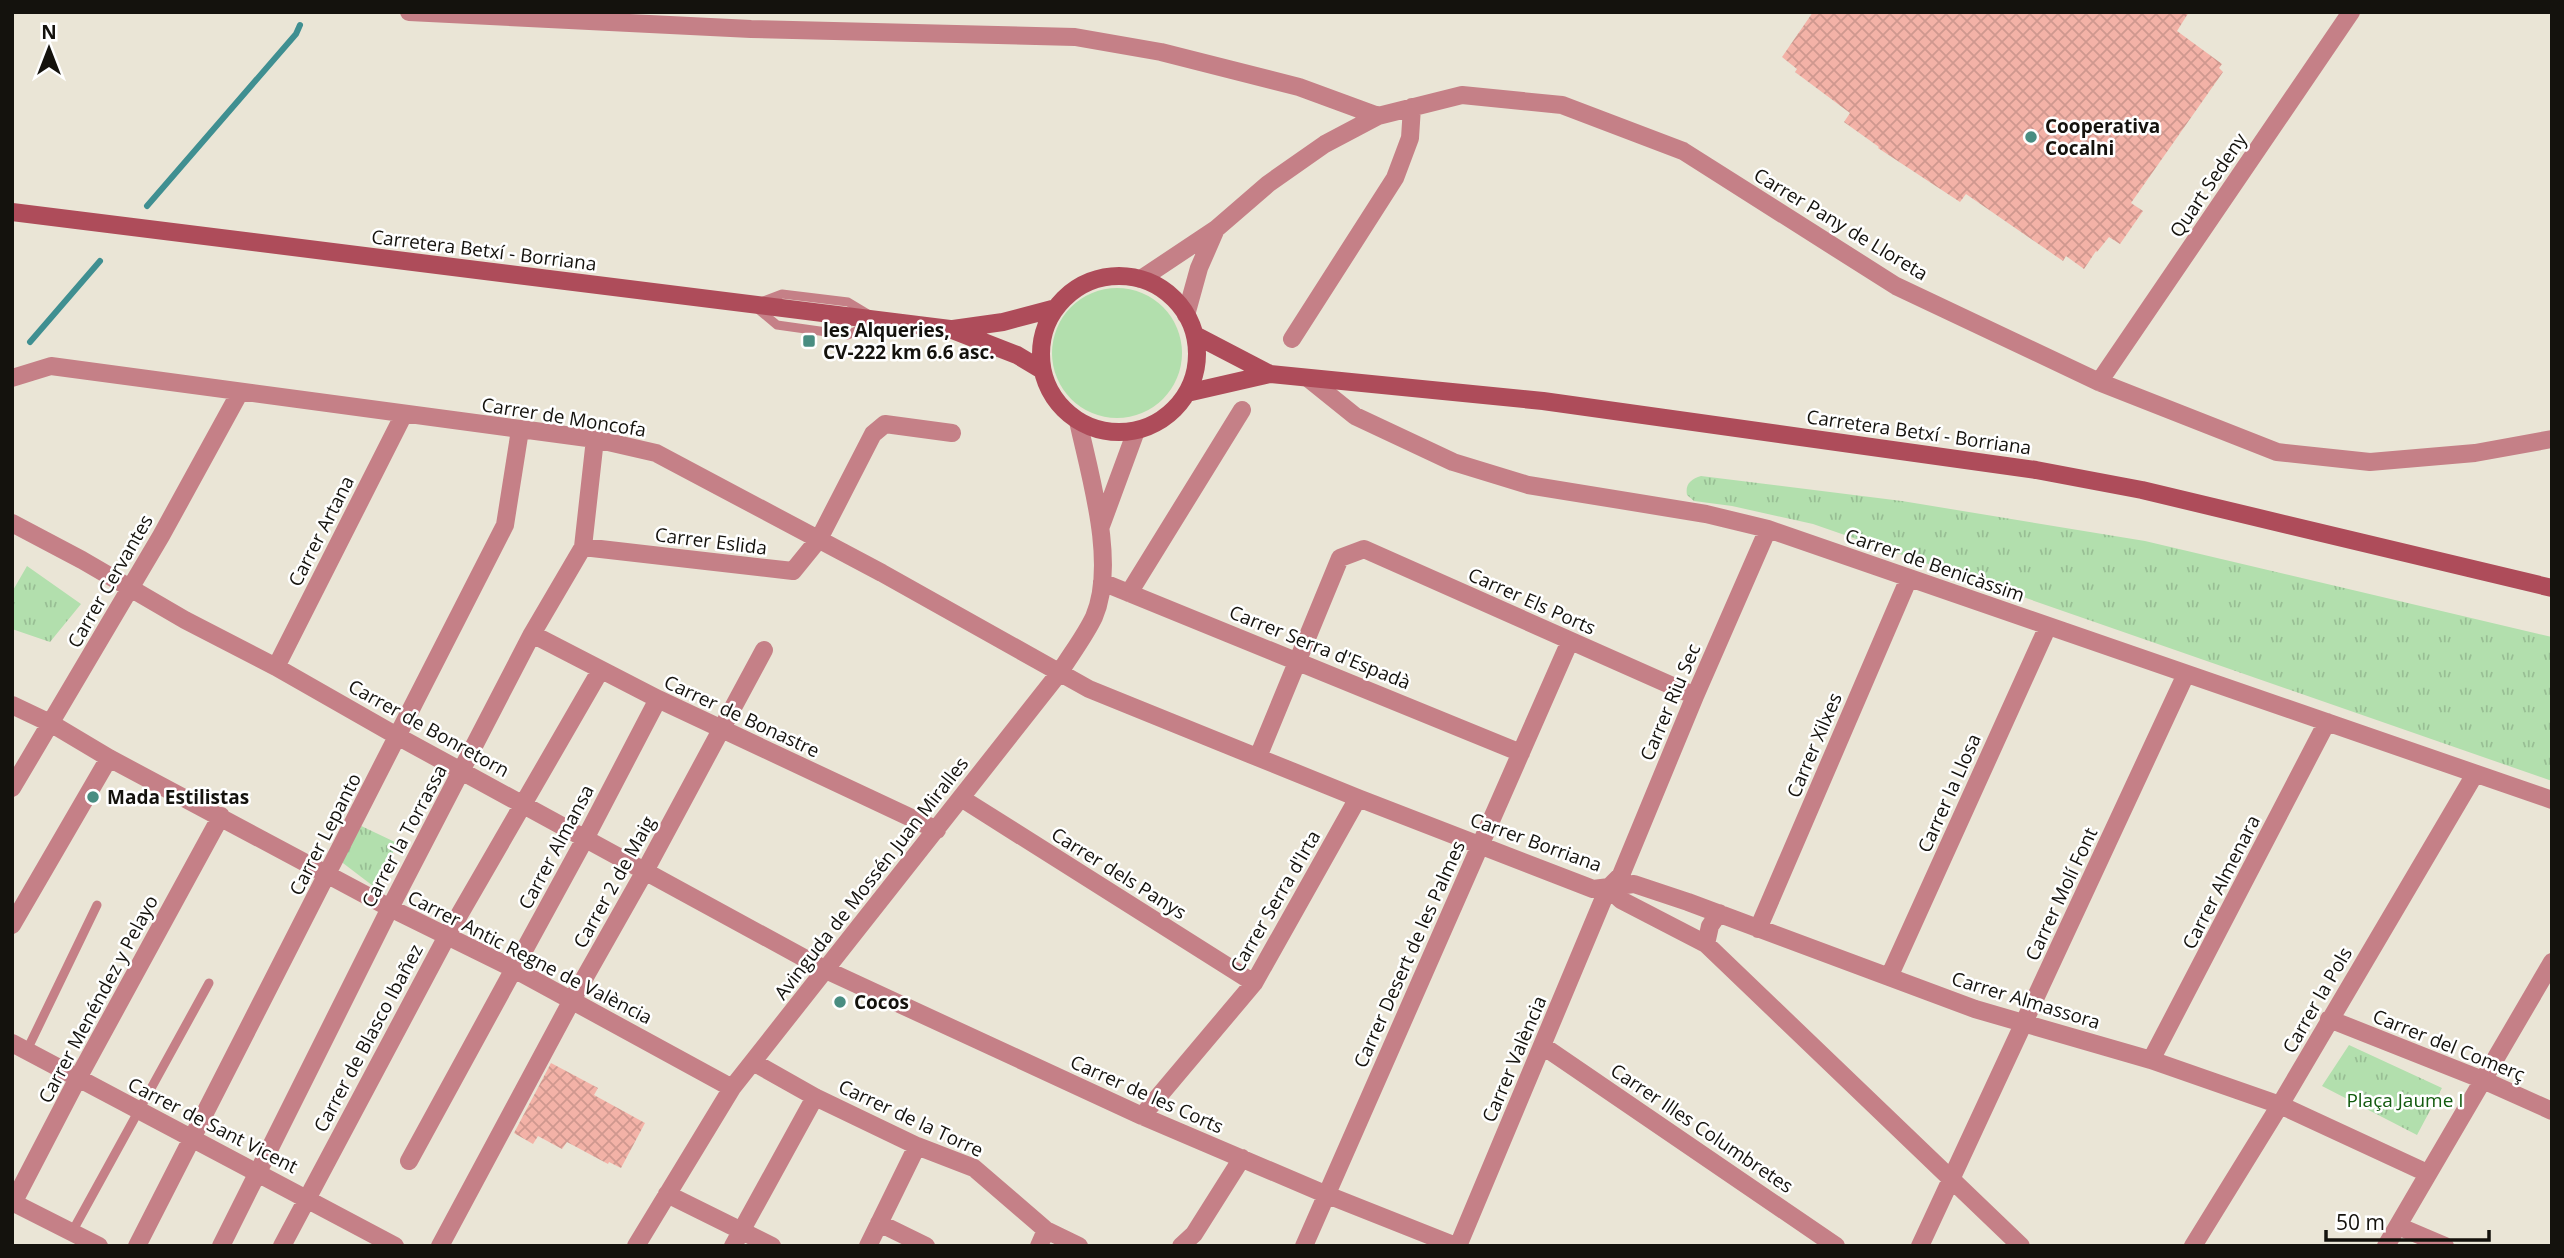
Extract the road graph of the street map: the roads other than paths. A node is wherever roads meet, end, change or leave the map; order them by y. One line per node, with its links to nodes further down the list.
1 (409, 12): 4 (street)
2 (2351, 12): 17 (street, Quart Sedeny)
3 (1412, 107): 4 (street, Carrer Pany de Lloreta); 12 (street); 17 (street, Carrer Pany de Lloreta)
4 (1378, 116): 6 (street, Carrer Pany de Lloreta)
5 (12, 212): 10 (main road, Carretera Betxí - Borriana)
6 (1216, 229): 7 (street, Carrer Pany de Lloreta); 9 (street, Carrer Pany de Lloreta)
7 (1141, 279): 8 (main road); 9 (main road)
8 (1056, 307): 10 (main road, Carretera Betxí - Borriana); 13 (main road)
9 (1186, 315): 11 (main road)
10 (950, 329): 13 (main road, Carretera Betxí - Borriana)
11 (1195, 335): 14 (main road, Carretera Betxí - Borriana); 19 (main road)
12 (1292, 339)
13 (1042, 370): 22 (main road)
14 (1270, 374): 16 (main road, Carretera Betxí - Borriana); 19 (main road, Carretera Betxí - Borriana)
15 (12, 378): 18 (street, Carrer de Moncofa)
16 (1309, 379): 30 (street, Carrer de Benicàssim); 36 (main road, Carretera Betxí - Borriana)
17 (2099, 382): 27 (street, Carrer Pany de Lloreta)
18 (240, 392): 21 (street, Carrer de Moncofa); 35 (street, Carrer Cervantes)
19 (1187, 393): 24 (main road)
20 (1242, 410): 37 (street)
21 (404, 414): 23 (street, Carrer de Moncofa); 43 (street, Carrer Artana)
22 (1078, 422): 24 (main road); 29 (street, Avinguda de Mossén Juan Miralles)
23 (520, 430): 26 (street, Carrer de Moncofa); 53 (street, Carrer Lepanto)
24 (1136, 430): 29 (street, Avinguda de Mossén Juan Miralles)
25 (952, 433): 31 (street)
26 (595, 439): 31 (street, Carrer de Moncofa); 32 (street, Carrer la Torrassa)
27 (2552, 439)
28 (12, 523): 35 (street, Carrer de Bonretorn)
29 (1101, 526): 34 (street, Avinguda de Mossén Juan Miralles)
30 (1768, 529): 33 (street, Carrer de Benicàssim); 47 (street, Carrer Riu Sec)
31 (819, 539): 32 (street, Carrer Eslida); 45 (street, Carrer de Moncofa)
32 (583, 547): 39 (street, Carrer la Torrassa)
33 (1909, 578): 38 (street, Carrer de Benicàssim); 75 (street, Carrer Xilxes)
34 (1102, 582): 37 (street, Carrer Serra d'Espadà); 45 (street, Avinguda de Mossén Juan Miralles)
35 (130, 588): 43 (street, Carrer de Bonretorn); 51 (street, Carrer Cervantes)
36 (2552, 588)
37 (1129, 593): 42 (street, Carrer Serra d'Espadà)
38 (2048, 626): 46 (street, Carrer de Benicàssim); 81 (street, Carrer la Llosa)
39 (532, 634): 44 (street, Carrer de Bonastre); 57 (street, Carrer la Torrassa)
40 (1570, 642): 42 (street, Carrer Els Ports); 47 (street, Carrer Els Ports); 54 (street, Carrer Desert de les Palmes)
41 (764, 650): 52 (street, Carrer 2 de Maig)
42 (1300, 660): 54 (street, Carrer Serra d'Espadà); 55 (street)
43 (276, 667): 53 (street, Carrer de Bonretorn)
44 (600, 671): 48 (street, Carrer de Bonastre); 63 (street, Carrer de Blasco Ibañez)
45 (1060, 672): 55 (street, Carrer Borriana); 60 (street, Avinguda de Mossén Juan Miralles)
46 (2186, 674): 50 (street, Carrer de Benicàssim); 86 (street, Carrer Molí Font)
47 (1695, 696): 70 (street, Carrer Riu Sec)
48 (658, 699): 52 (street, Carrer de Bonastre); 66 (street, Carrer Almansa)
49 (12, 705): 51 (street, Carrer Antic Regne de València)
50 (2327, 722): 58 (street, Carrer de Benicàssim); 89 (street, Carrer Almenara)
51 (52, 724): 56 (street, Carrer Antic Regne de València); 59 (street, Carrer Cervantes)
52 (722, 730): 65 (street, Carrer de Bonastre); 68 (street, Carrer 2 de Maig)
53 (397, 736): 57 (street, Carrer de Bonretorn); 69 (street, Carrer Lepanto)
54 (1521, 752): 67 (street, Carrer Desert de les Palmes)
55 (1258, 757): 61 (street, Carrer Borriana)
56 (109, 758): 64 (street, Carrer Antic Regne de València); 74 (street)
57 (461, 771): 63 (street, Carrer de Bonretorn); 72 (street, Carrer la Torrassa)
58 (2475, 774): 62 (street, Carrer de Benicàssim); 85 (street, Carrer la Pols)
59 (12, 788)
60 (961, 798): 65 (street, Avinguda de Mossén Juan Miralles); 82 (street, Carrer dels Panys)
61 (1358, 798): 67 (street, Carrer Borriana); 82 (street, Carrer Serra d'Irta)
62 (2552, 800)
63 (524, 804): 66 (street, Carrer de Bonretorn); 76 (street, Carrer de Blasco Ibañez)
64 (221, 816): 69 (street, Carrer Antic Regne de València); 91 (street, Carrer Menéndez y Pelayo)
65 (937, 830): 80 (street, Avinguda de Mossén Juan Miralles)
66 (586, 837): 68 (street, Carrer de Bonretorn); 79 (street, Carrer Almansa)
67 (1480, 845): 70 (street, Carrer Borriana); 107 (street, Carrer Desert de les Palmes)
68 (645, 871): 80 (street, Carrer de Bonretorn); 84 (street, Carrer 2 de Maig)
69 (328, 875): 72 (street, Carrer Antic Regne de València); 99 (street, Carrer Lepanto)
70 (1608, 888): 73 (street, Carrer Almassora); 77 (street, Carrer Borriana); 88 (street, Carrer València)
71 (97, 905): 87 (lane)
72 (390, 908): 76 (street, Carrer Antic Regne de València); 103 (street, Carrer la Torrassa)
73 (1719, 913): 75 (street, Carrer Almassora); 77 (street)
74 (12, 925)
75 (1758, 929): 81 (street, Carrer Almassora)
76 (447, 936): 79 (street, Carrer Antic Regne de València); 108 (street, Carrer de Blasco Ibañez)
77 (1706, 944): 105 (street, Carrer Borriana)
78 (2552, 962): 92 (street)
79 (514, 969): 84 (street, Carrer Antic Regne de València); 102 (street, Carrer Almansa)
80 (826, 970): 90 (street, Avinguda de Mossén Juan Miralles); 98 (street, Carrer de les Corts)
81 (1889, 977): 86 (street, Carrer Almassora)
82 (1254, 983): 98 (street, Carrer Serra d'Irta)
83 (209, 984): 96 (lane)
84 (572, 1000): 93 (street, Carrer Antic Regne de València); 120 (street, Carrer 2 de Maig)
85 (2329, 1019): 92 (street, Carrer del Comerç); 95 (street, Carrer la Pols)
86 (2023, 1023): 89 (street, Carrer Almassora); 105 (street, Carrer Molí Font)
87 (20, 1046): 91 (street, Carrer de Sant Vicent)
88 (1543, 1046): 128 (street, Carrer València); 129 (street, Carrer Illes Columbretes)
89 (2151, 1060): 95 (street, Carrer Almassora)
90 (752, 1062): 93 (street, Avinguda de Mossén Juan Miralles); 94 (street, Carrer de la Torre)
91 (78, 1078): 96 (street, Carrer de Sant Vicent); 109 (street, Carrer Menéndez y Pelayo)
92 (2483, 1080): 97 (street, Carrer del Comerç); 104 (street)
93 (732, 1088): 106 (street, Avinguda de Mossén Juan Miralles)
94 (816, 1097): 100 (street, Carrer de la Torre); 113 (street)
95 (2280, 1105): 104 (street, Carrer Almassora); 132 (street, Carrer la Pols)
96 (137, 1110): 99 (street, Carrer de Sant Vicent); 112 (lane)
97 (2552, 1111)
98 (1142, 1116): 101 (street, Carrer de les Corts)
99 (192, 1137): 103 (street, Carrer de Sant Vicent); 116 (street, Carrer Lepanto)
100 (917, 1146): 110 (street); 114 (street, Carrer de la Torre)
101 (1242, 1158): 107 (street, Carrer de les Corts); 126 (street)
102 (410, 1161)
103 (257, 1173): 108 (street, Carrer de Sant Vicent); 117 (street, Carrer la Torrassa)
104 (2427, 1173): 111 (street)
105 (1952, 1179): 130 (street, Carrer Molí Font); 131 (street, Carrer Borriana)
106 (667, 1194): 113 (street); 121 (street, Avinguda de Mossén Juan Miralles)
107 (1325, 1194): 127 (street, Carrer Desert de les Palmes); 128 (street, Carrer de les Corts)
108 (307, 1197): 118 (street, Carrer de Blasco Ibañez); 119 (street, Carrer de Sant Vicent)
109 (13, 1203): 112 (street)
110 (879, 1223): 123 (street); 124 (street)
111 (2398, 1226): 133 (street); 134 (street)
112 (72, 1232): 115 (street)
113 (736, 1238): 122 (street)
114 (1043, 1238): 125 (street, Carrer de la Torre)
115 (99, 1246)
116 (137, 1246)
117 (221, 1246)
118 (282, 1246)
119 (395, 1246)
120 (440, 1246)
121 (636, 1246)
122 (772, 1246)
123 (868, 1246)
124 (926, 1246)
125 (1079, 1246)
126 (1181, 1246)
127 (1304, 1246)
128 (1457, 1246)
129 (1836, 1246)
130 (1920, 1246)
131 (2021, 1246)
132 (2193, 1246)
133 (2386, 1246)
134 (2445, 1246)

